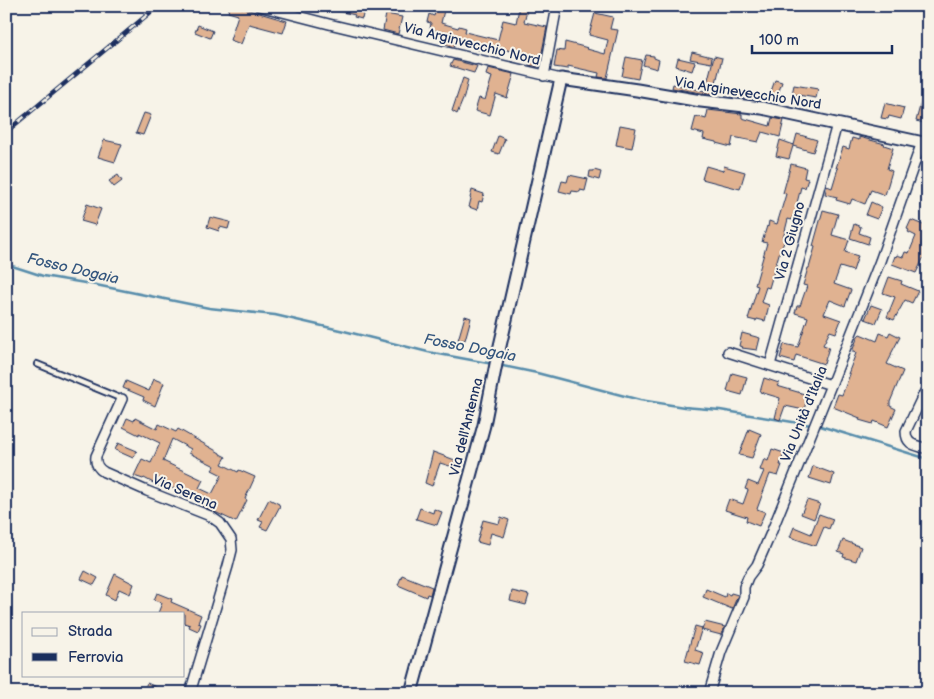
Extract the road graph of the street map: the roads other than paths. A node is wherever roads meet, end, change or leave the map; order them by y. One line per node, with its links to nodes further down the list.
1 (259, 6): 3 (street, Via Arginvecchio Nord)
2 (557, 6): 3 (street)
3 (544, 76): 4 (street, Via Arginvecchio Nord)
4 (561, 79): 5 (street, Via Arginevecchio Nord); 15 (street, Via dell'Antenna)
5 (837, 124): 6 (street, Via Arginevecchio Nord); 9 (street, Via 2 Giugno)
6 (925, 143): 10 (street, Via Unità d'Italia)
7 (728, 352): 9 (street)
8 (37, 364): 12 (lane)
9 (770, 365): 10 (street)
10 (831, 385): 16 (street, Via Unità d'Italia)
11 (928, 385): 13 (street)
12 (122, 399): 14 (street, Via Serena)
13 (928, 449)
14 (190, 693)
15 (411, 693)
16 (709, 693)

